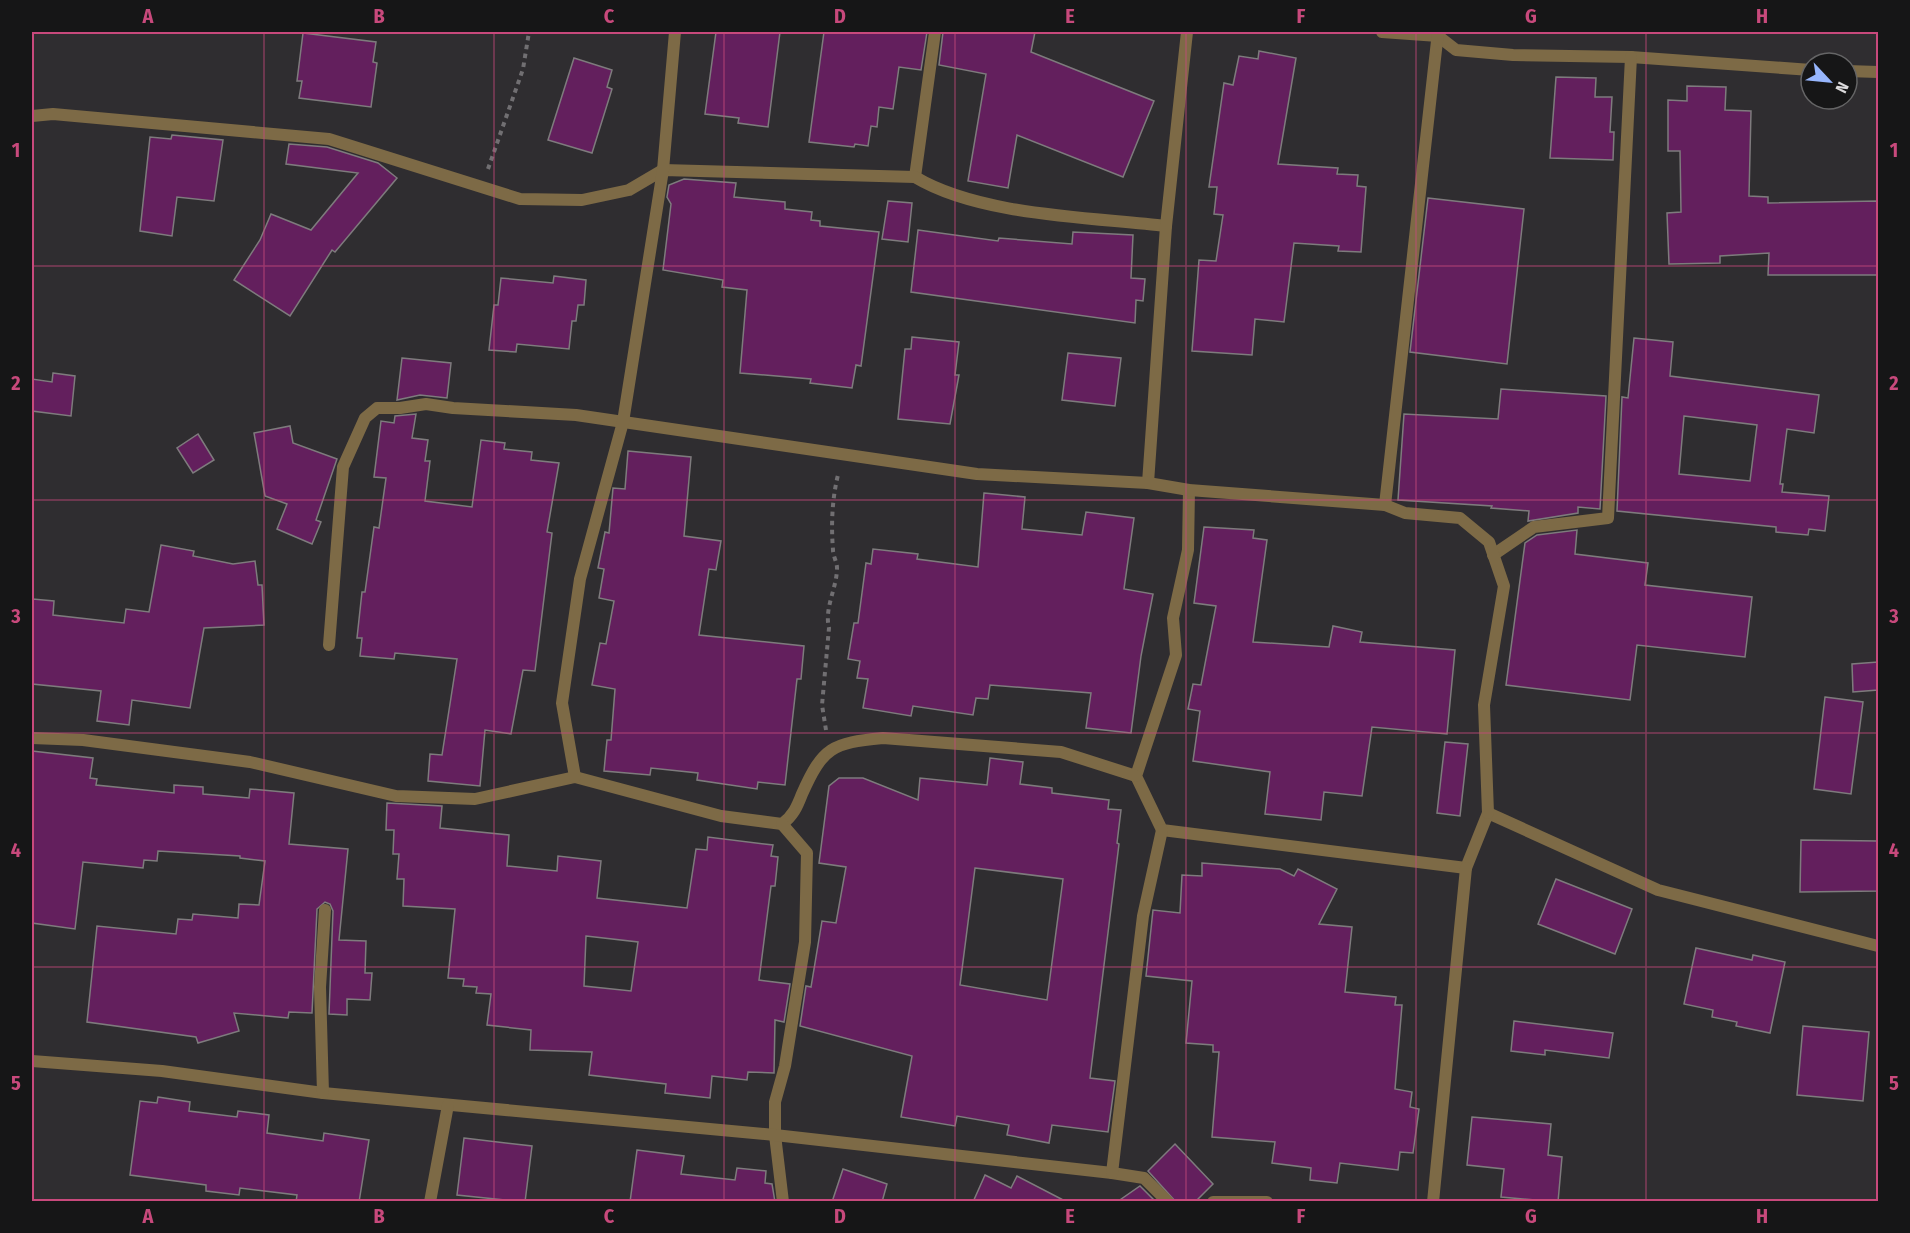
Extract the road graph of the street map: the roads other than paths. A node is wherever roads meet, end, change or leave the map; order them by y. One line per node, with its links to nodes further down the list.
1 (675, 32): 11 (street)
2 (935, 32): 12 (street)
3 (1187, 32): 13 (street)
4 (1382, 32): 5 (street)
5 (1438, 34): 6 (street); 17 (street)
6 (1631, 57): 7 (street); 18 (street)
7 (1799, 69)
8 (1859, 71): 9 (street)
9 (1878, 72)
10 (32, 116): 11 (street)
11 (663, 170): 12 (street); 14 (street)
12 (915, 177): 13 (street)
13 (1166, 226): 15 (street)
14 (623, 422): 15 (street); 19 (street); 22 (street)
15 (1148, 483): 16 (street)
16 (1189, 490): 17 (street); 21 (street)
17 (1385, 506): 18 (street)
18 (1493, 555): 23 (street)
19 (329, 645)
20 (32, 738): 22 (street)
21 (1136, 776): 24 (street); 25 (street)
22 (574, 777): 24 (street)
23 (1488, 813): 26 (street); 28 (street)
24 (782, 824): 32 (street)
25 (1162, 830): 26 (street); 33 (street)
26 (1466, 868): 39 (street)
27 (325, 910): 30 (street)
28 (1878, 946)
29 (32, 1061): 30 (street)
30 (323, 1094): 31 (street)
31 (448, 1106): 32 (street); 34 (street)
32 (776, 1136): 33 (street); 35 (street)
33 (1112, 1173): 36 (street)
34 (430, 1202)
35 (783, 1202)
36 (1167, 1202)
37 (1212, 1202): 38 (street)
38 (1267, 1202)
39 (1433, 1202)

